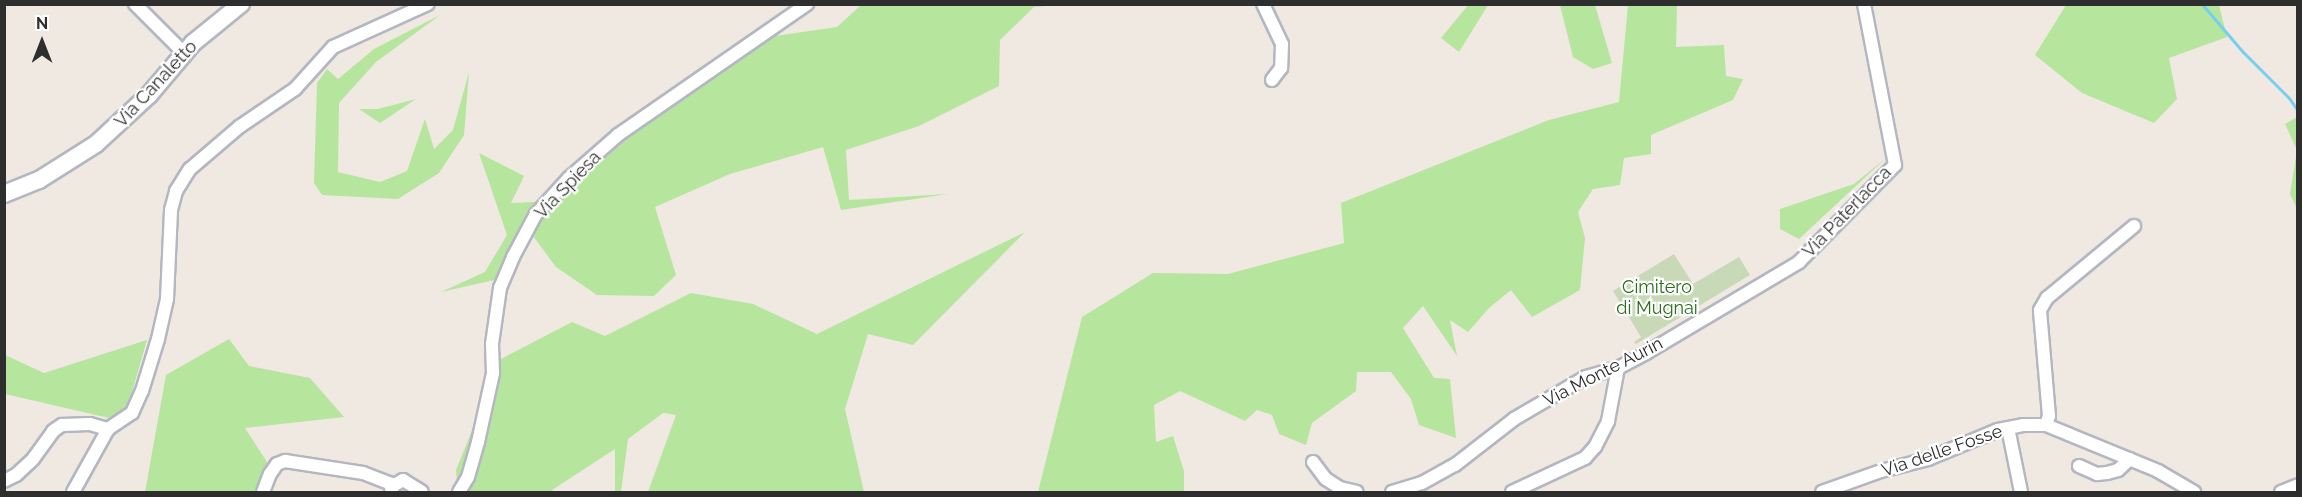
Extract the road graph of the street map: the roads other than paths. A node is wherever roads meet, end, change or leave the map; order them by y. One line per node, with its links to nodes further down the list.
1 (135, 4): 7 (street)
2 (242, 4): 7 (street, Via Canaletto)
3 (428, 4): 15 (street)
4 (807, 4): 25 (street, Via Spiesa)
5 (1263, 4): 8 (street)
6 (1864, 4): 11 (street, Via Paterlacca)
7 (184, 53): 9 (street, Via Canaletto)
8 (1272, 80)
9 (4, 194)
10 (2134, 226): 13 (street)
11 (1785, 271): 12 (street, Via Monte Aurin)
12 (1618, 368): 27 (street, Via Monte Aurin); 28 (street)
13 (2046, 425): 14 (street, Via delle Fosse); 16 (street, Via delle Fosse)
14 (2008, 428): 29 (street, Via delle Fosse); 30 (street)
15 (108, 429): 19 (street); 22 (street)
16 (2130, 459): 18 (street); 31 (street, Via delle Fosse)
17 (1312, 462): 26 (street)
18 (2079, 466)
19 (4, 482)
20 (2298, 485): 32 (street)
21 (393, 489): 23 (street); 24 (street)
22 (73, 492)
23 (263, 492)
24 (422, 492)
25 (459, 492)
26 (1357, 492)
27 (1392, 492)
28 (1512, 492)
29 (1822, 492)
30 (2021, 492)
31 (2194, 492)
32 (2281, 492)

